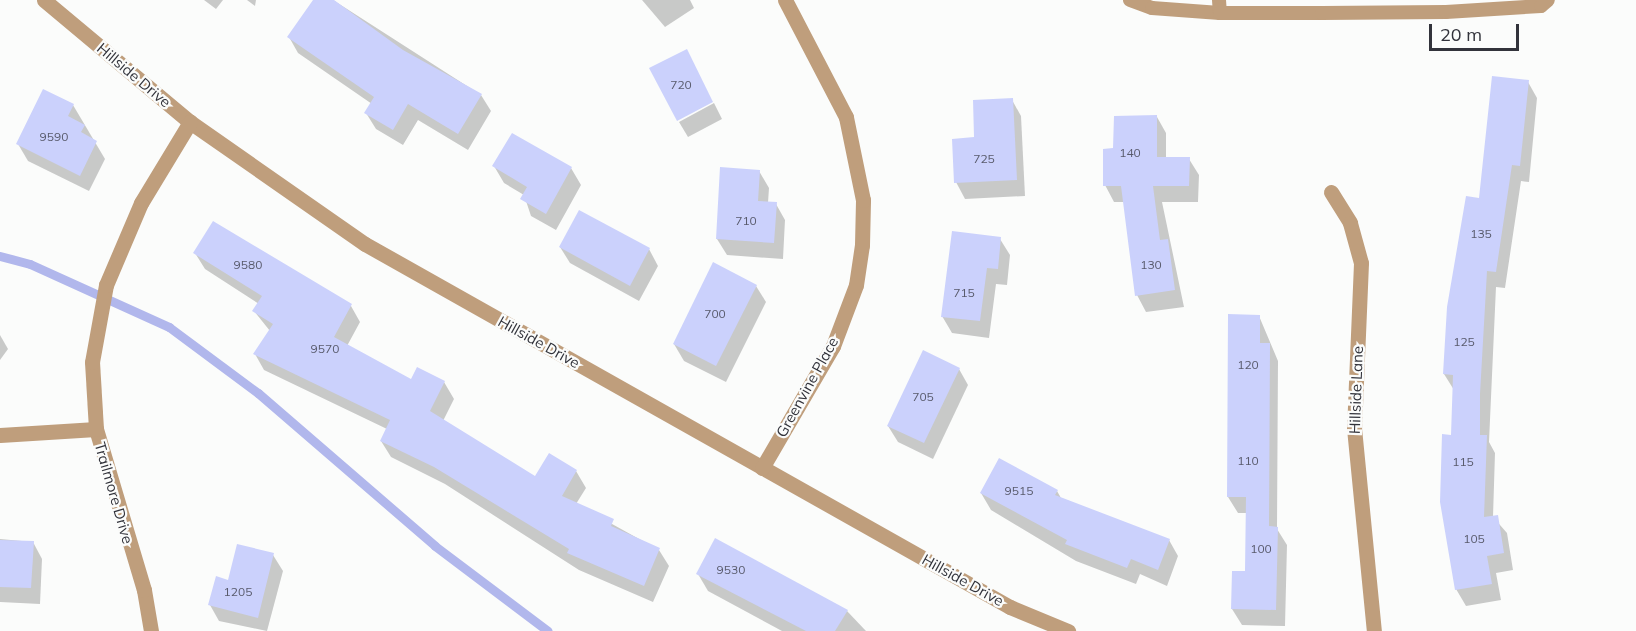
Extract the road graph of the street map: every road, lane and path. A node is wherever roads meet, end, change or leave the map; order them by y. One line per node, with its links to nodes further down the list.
1 (44, 0): 6 (street, Hillside Drive)
2 (785, 0): 10 (street, Greenvine Place)
3 (1130, 0): 5 (lane)
4 (1548, 0): 5 (lane)
5 (1220, 6)
6 (190, 122): 8 (street, Trailmore Drive); 10 (street, Hillside Drive)
7 (1332, 192): 13 (street, Hillside Lane)
8 (96, 429): 9 (street); 11 (street, Trailmore Drive)
9 (0, 435)
10 (762, 468): 12 (street, Hillside Drive)
11 (151, 631)
12 (1068, 631)
13 (1374, 631)

